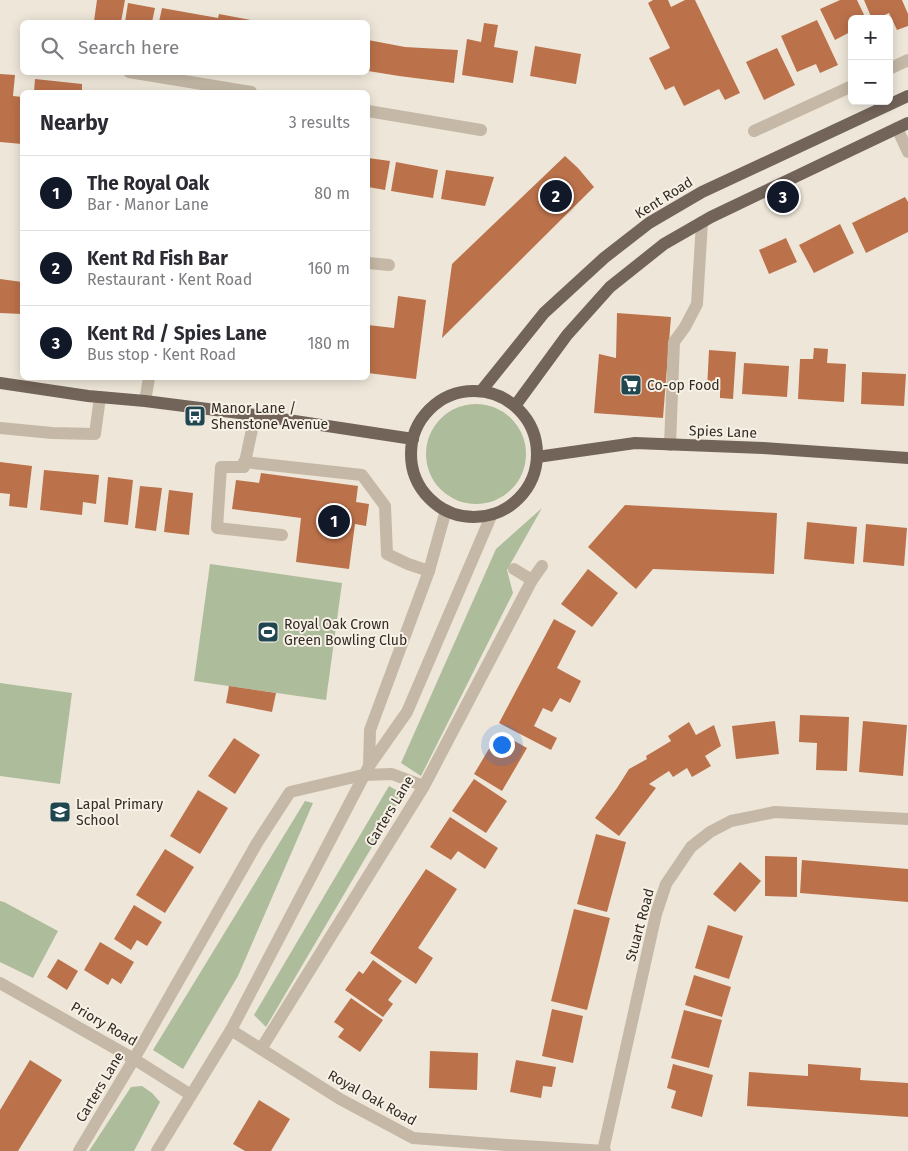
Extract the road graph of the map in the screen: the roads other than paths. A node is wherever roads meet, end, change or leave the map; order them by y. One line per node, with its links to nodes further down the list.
1 (908, 60): 2 (street)
2 (893, 67)
3 (141, 75): 4 (street)
4 (195, 88): 6 (street)
5 (848, 88): 11 (street)
6 (223, 90)
7 (908, 96): 18 (main road, Kent Road)
8 (370, 112): 10 (street)
9 (903, 126): 12 (street); 13 (main road)
10 (481, 130)
11 (754, 131)
12 (908, 152)
13 (702, 222): 21 (main road); 25 (street)
14 (370, 263): 15 (street)
15 (389, 265)
16 (149, 380): 20 (street)
17 (0, 383): 19 (main road)
18 (482, 390): 21 (main road); 24 (main road)
19 (100, 397): 20 (main road); 23 (street)
20 (145, 401): 22 (main road)
21 (515, 406): 26 (main road)
22 (255, 415): 24 (main road); 28 (street)
23 (0, 428)
24 (413, 439): 29 (main road)
25 (670, 445): 26 (main road, Spies Lane); 27 (main road, Spies Lane)
26 (537, 457): 30 (main road)
27 (908, 458)
28 (244, 462): 31 (street); 34 (street)
29 (446, 510): 30 (main road); 34 (street)
30 (492, 514): 36 (street)
31 (282, 535)
32 (542, 566): 35 (street, Carters Lane)
33 (514, 569): 35 (street)
34 (429, 571): 36 (street)
35 (532, 580): 37 (street, Carters Lane)
36 (366, 771): 37 (street, Carters Lane); 40 (street); 42 (street, Carters Lane)
37 (424, 786): 41 (street, Carters Lane)
38 (908, 820): 46 (street, Stuart Road)
39 (0, 983): 42 (street, Priory Road)
40 (231, 1030): 41 (street, Royal Oak Road); 43 (street)
41 (261, 1049): 46 (street, Royal Oak Road)
42 (134, 1059): 43 (street, Priory Road); 44 (street, Carters Lane)
43 (191, 1095): 45 (street)
44 (79, 1151)
45 (156, 1151)
46 (604, 1151)

